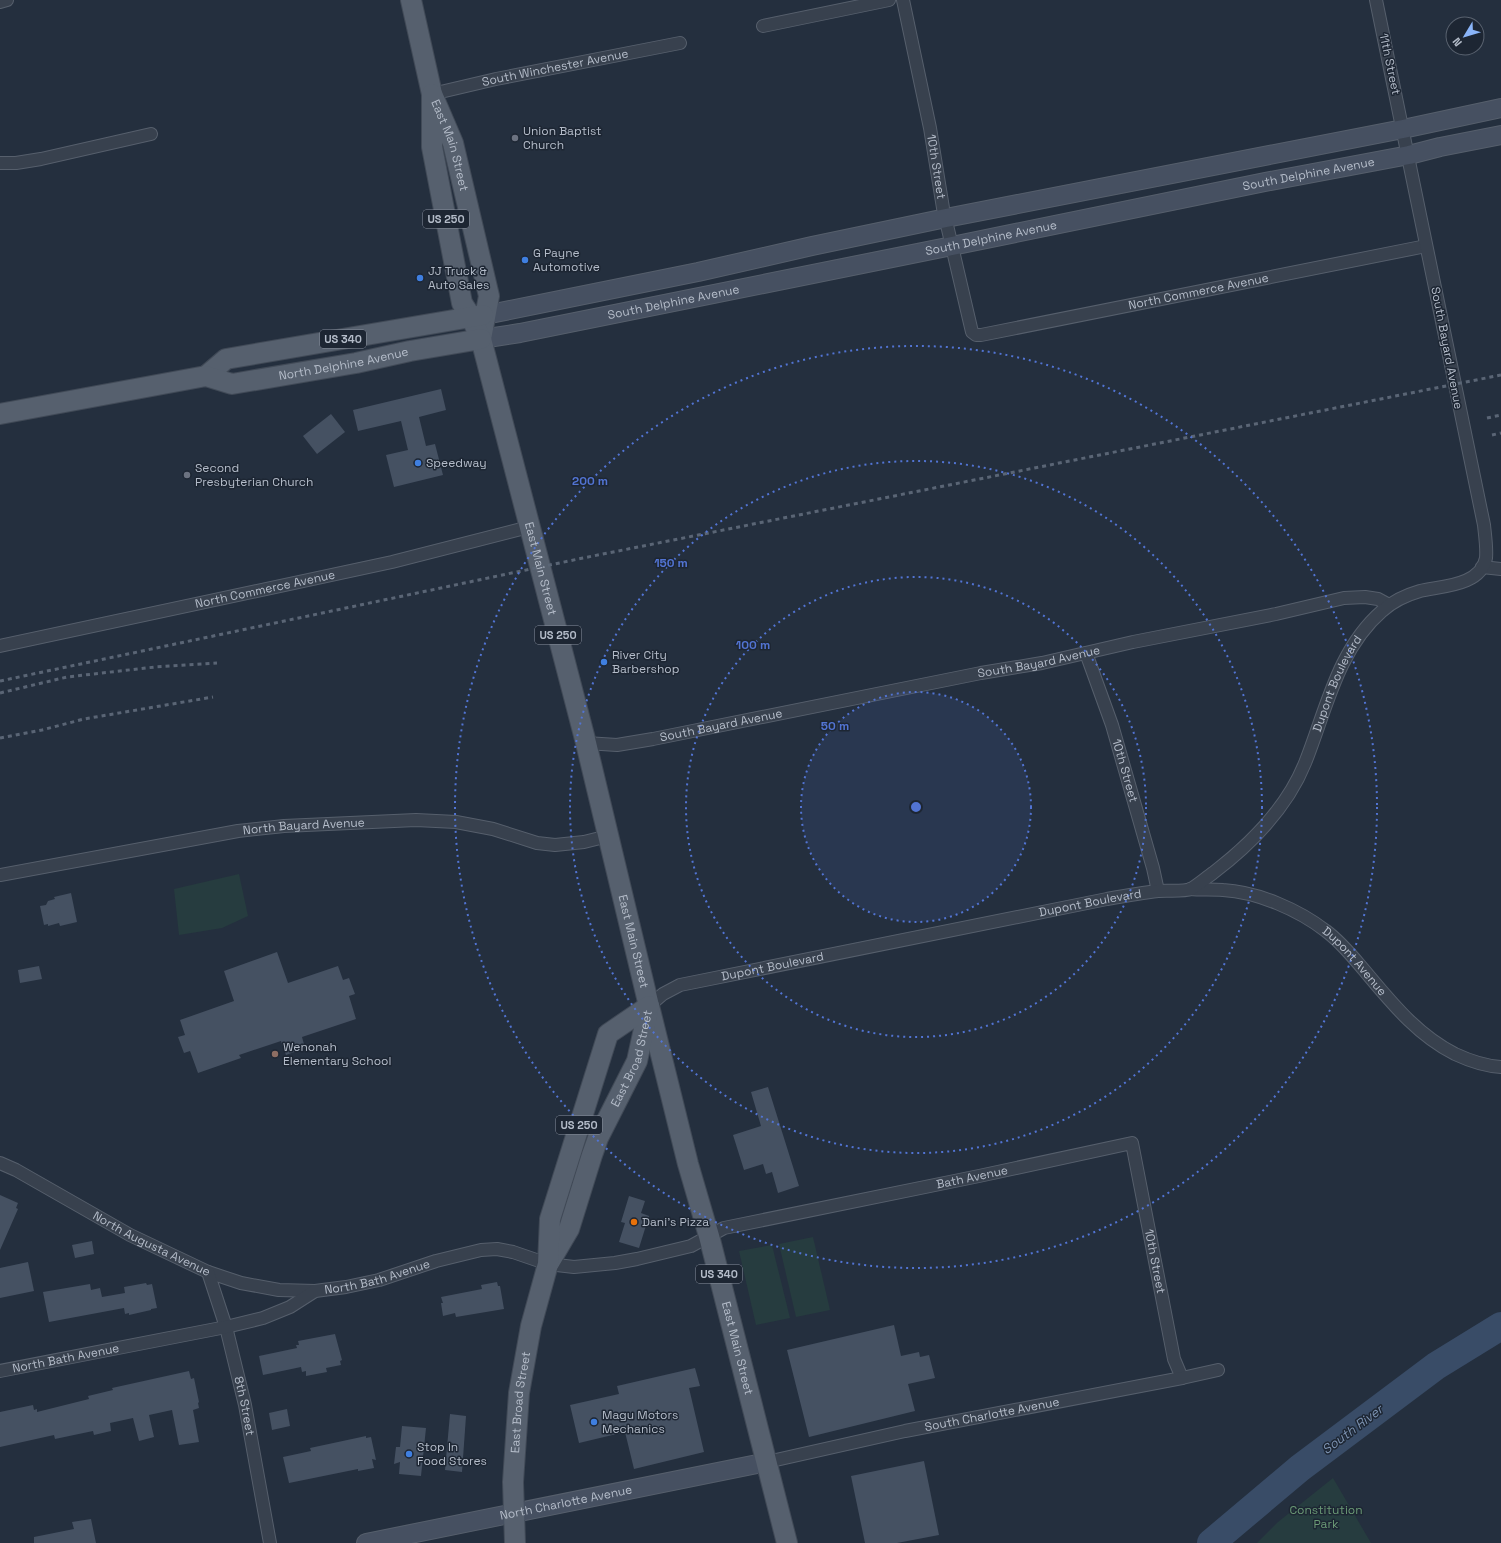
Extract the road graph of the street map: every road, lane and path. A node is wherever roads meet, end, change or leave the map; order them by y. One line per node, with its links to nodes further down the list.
1 (7, 0): 6 (street)
2 (411, 0): 9 (main road, East Main Street / US 250)
3 (889, 0): 7 (street)
4 (902, 0): 16 (street, 10th Street)
5 (1376, 0): 11 (street, 11th Street)
6 (0, 2)
7 (763, 26)
8 (680, 43): 9 (street, South Winchester Avenue)
9 (432, 94): 19 (main road, East Main Street / US 250); 19 (main road, East Main Street / US 250)
10 (1501, 108): 11 (main road, South Delphine Avenue)
11 (1403, 129): 14 (street, South Bayard Avenue); 16 (main road, South Delphine Avenue)
12 (151, 134): 15 (street)
13 (1501, 135): 14 (main road, South Delphine Avenue)
14 (1409, 155): 17 (main road, South Delphine Avenue); 18 (street, South Bayard Avenue)
15 (0, 163)
16 (946, 218): 17 (street, 10th Street); 19 (main road, South Delphine Avenue)
17 (952, 246): 20 (street, 10th Street); 21 (main road, South Delphine Avenue)
18 (1426, 246): 20 (street, North Commerce Avenue); 25 (street, South Bayard Avenue)
19 (478, 316): 21 (main road, East Main Street / US 250); 22 (main road, North Delphine Avenue / US 340)
20 (972, 332)
21 (481, 339): 22 (main road, North Delphine Avenue / US 340); 24 (main road, East Main Street / US 250)
22 (206, 376): 23 (main road, North Delphine Avenue / US 340)
23 (0, 414)
24 (529, 527): 28 (street, North Commerce Avenue); 30 (main road, East Main Street / US 250)
25 (1482, 567): 26 (street); 27 (street)
26 (1501, 569)
27 (1389, 605): 29 (street, South Bayard Avenue); 33 (street, Dupont Boulevard)
28 (0, 646)
29 (1086, 653): 30 (street, South Bayard Avenue); 34 (street, 10th Street)
30 (586, 743): 31 (main road, East Main Street / US 250)
31 (608, 836): 32 (street, North Bayard Avenue); 35 (main road, East Main Street / US 250)
32 (0, 875)
33 (1190, 889): 34 (street, Dupont Boulevard); 36 (street, Dupont Avenue)
34 (1158, 891): 35 (street, Dupont Boulevard)
35 (649, 1006): 39 (main road, East Main Street / US 340); 40 (main road, East Broad Street / US 250); 40 (main road, East Broad Street / US 250)
36 (1501, 1067)
37 (1132, 1143): 39 (street, Bath Avenue); 46 (street, 10th Street)
38 (0, 1163): 41 (street, North Augusta Avenue)
39 (709, 1236): 40 (street, North Bath Avenue); 47 (main road, East Main Street / US 340)
40 (548, 1264): 42 (street, North Bath Avenue); 48 (main road, East Broad Street / US 250)
41 (208, 1272): 42 (street, North Augusta Avenue); 43 (street, 8th Street)
42 (315, 1291): 43 (street, North Bath Avenue)
43 (226, 1327): 44 (street, North Bath Avenue); 49 (street, 8th Street)
44 (0, 1370)
45 (1218, 1370): 46 (street, South Charlotte Avenue)
46 (1182, 1378): 47 (street, South Charlotte Avenue)
47 (767, 1462): 48 (main road, North Charlotte Avenue); 52 (main road, East Main Street / US 340)
48 (513, 1514): 50 (main road, North Charlotte Avenue); 51 (main road, East Broad Street / US 250)
49 (270, 1543)
50 (366, 1543)
51 (515, 1543)
52 (787, 1543)

